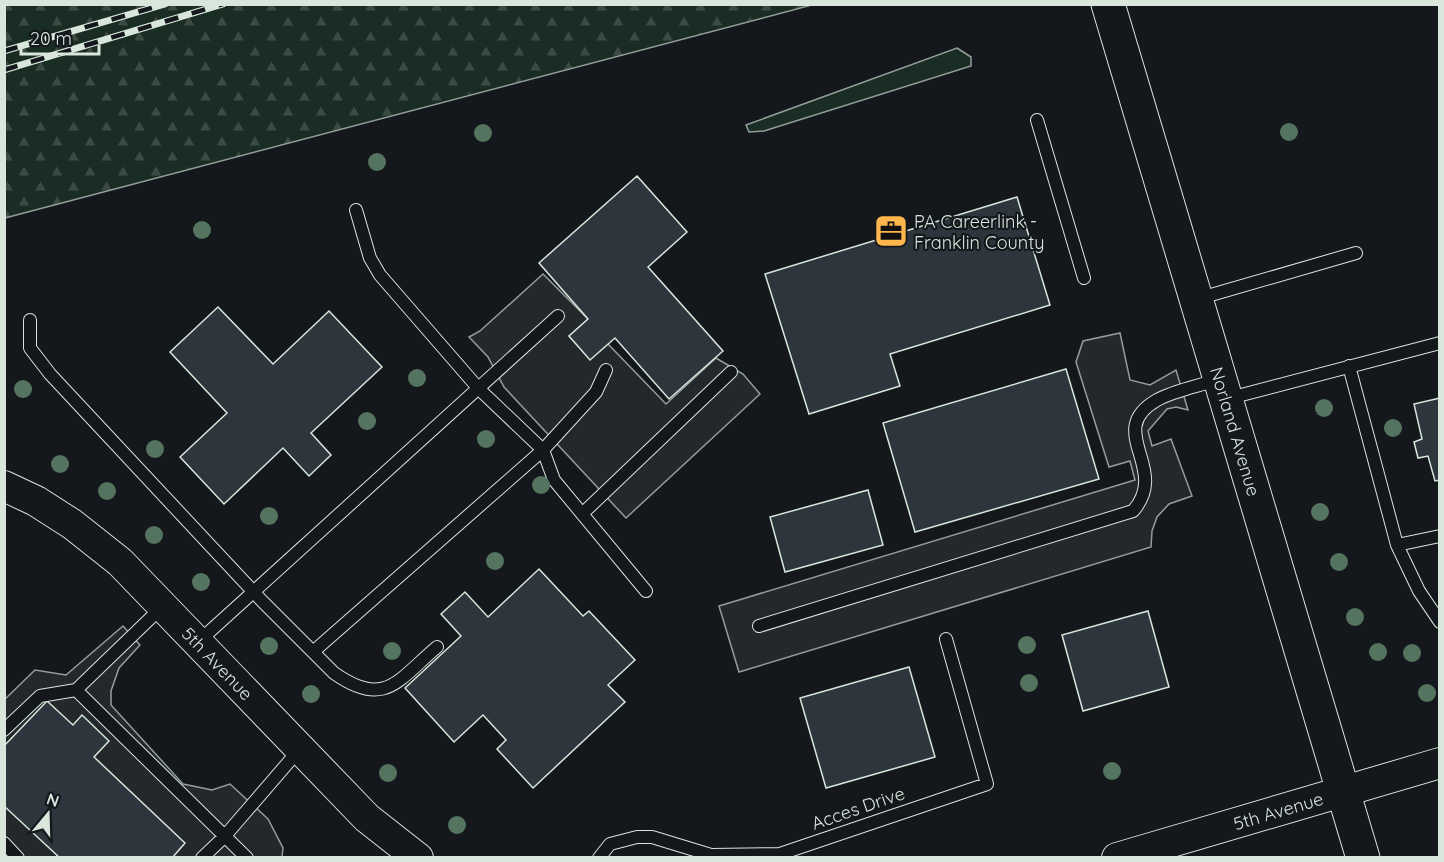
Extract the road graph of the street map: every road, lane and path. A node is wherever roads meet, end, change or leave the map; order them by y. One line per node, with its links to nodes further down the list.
1 (1108, 4): 6 (main road, Norland Avenue)
2 (1037, 120): 5 (lane)
3 (356, 210): 13 (lane)
4 (1356, 253): 6 (lane)
5 (1084, 278)
6 (1196, 300): 14 (main road, Norland Avenue)
7 (558, 316): 13 (lane)
8 (30, 320): 21 (lane)
9 (1440, 343): 10 (lane)
10 (1349, 366): 14 (lane); 19 (lane)
11 (606, 370): 15 (lane)
12 (730, 372): 17 (lane)
13 (479, 389): 15 (lane); 21 (lane)
14 (1222, 389): 24 (lane); 33 (main road, Norland Avenue)
15 (543, 450): 17 (lane); 28 (lane)
16 (4, 486): 22 (street, 5th Avenue)
17 (582, 514): 20 (lane)
18 (1440, 536): 19 (lane)
19 (1397, 545): 23 (lane)
20 (646, 591)
21 (254, 592): 26 (lane); 28 (lane)
22 (163, 606): 26 (street, 5th Avenue); 29 (lane)
23 (1440, 622)
24 (759, 626)
25 (946, 639): 40 (lane, Acces Drive)
26 (198, 642): 31 (street, 5th Avenue)
27 (438, 647): 28 (lane)
28 (314, 651)
29 (76, 690): 30 (lane); 34 (lane)
30 (4, 730)
31 (300, 749): 34 (lane); 39 (street, 5th Avenue)
32 (1440, 763): 33 (street, 5th Avenue)
33 (1342, 792): 41 (street, 5th Avenue); 42 (main road, Norland Avenue)
34 (224, 837): 37 (lane); 38 (lane)
35 (4, 843): 36 (lane)
36 (18, 858)
37 (202, 858)
38 (248, 858)
39 (418, 858)
40 (599, 858)
41 (1117, 858)
42 (1363, 858)

